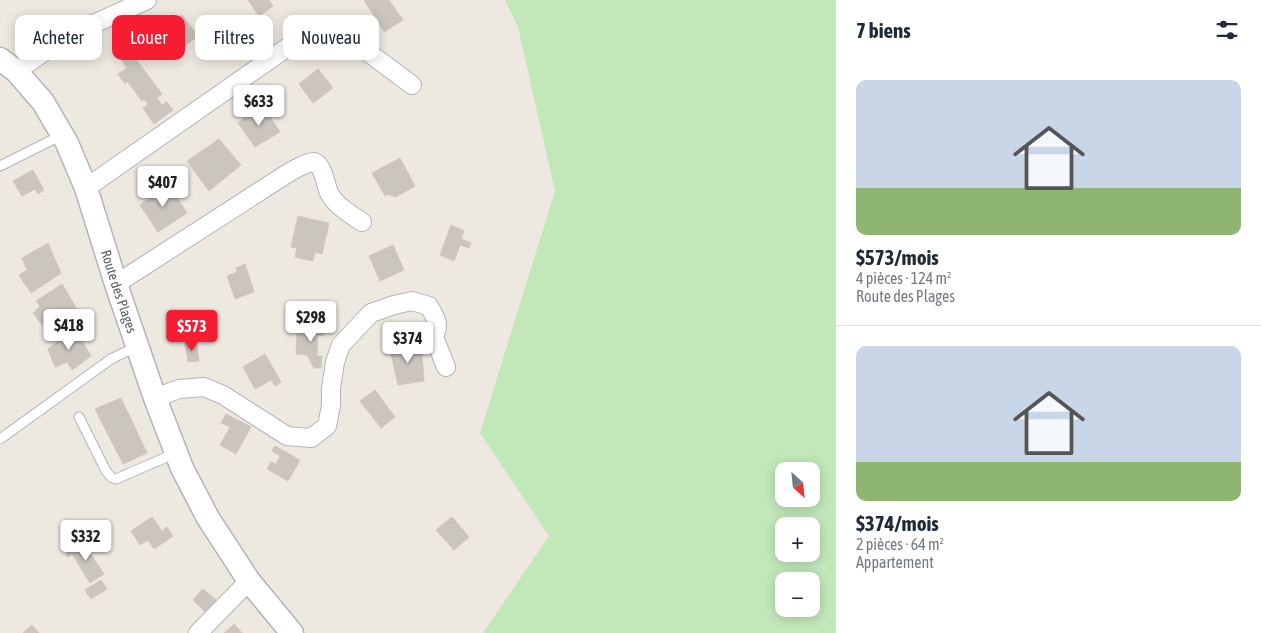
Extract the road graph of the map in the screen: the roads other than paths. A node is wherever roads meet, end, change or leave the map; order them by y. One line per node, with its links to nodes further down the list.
1 (147, 0): 2 (street)
2 (8, 65): 4 (street, Route des Plages)
3 (412, 85): 6 (street)
4 (62, 135): 5 (lane); 6 (street, Route des Plages)
5 (0, 166)
6 (86, 188): 8 (street, Route des Plages)
7 (362, 222): 8 (street)
8 (116, 284): 9 (street, Route des Plages)
9 (139, 348): 11 (street, Route des Plages); 13 (lane)
10 (446, 367): 11 (street)
11 (155, 398): 14 (street, Route des Plages)
12 (78, 417): 14 (lane)
13 (0, 439)
14 (176, 453): 15 (street, Route des Plages)
15 (249, 581): 16 (street); 17 (street, Route des Plages)
16 (198, 633)
17 (292, 633)

